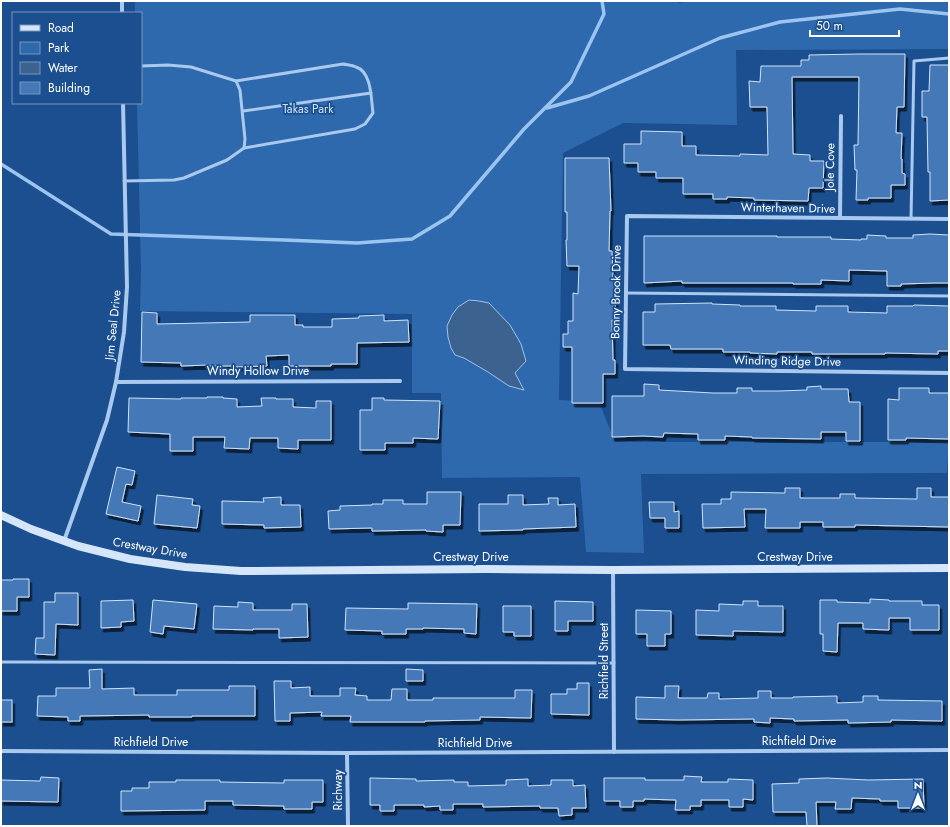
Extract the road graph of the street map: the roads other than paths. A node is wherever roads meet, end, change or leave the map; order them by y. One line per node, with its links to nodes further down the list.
1 (122, 1): 2 (street)
2 (122, 12)
3 (949, 58): 14 (lane)
4 (142, 66): 5 (lane)
5 (236, 81): 6 (lane); 8 (lane)
6 (371, 93): 8 (lane); 10 (lane)
7 (123, 104): 11 (street, Jim Seal Drive)
8 (243, 111): 10 (lane)
9 (841, 116): 13 (street, Jole Cove)
10 (244, 148): 11 (lane)
11 (124, 181): 21 (street, Jim Seal Drive)
12 (627, 216): 13 (street, Winterhaven Drive); 16 (street, Bonny Brook Drive)
13 (840, 218): 14 (street, Winterhaven Drive)
14 (911, 219): 15 (street, Winterhaven Drive)
15 (949, 219)
16 (626, 293): 17 (lane); 18 (street, Bonny Brook Drive)
17 (949, 296)
18 (625, 369): 19 (street, Winding Ridge Drive)
19 (949, 373)
20 (400, 381): 21 (street, Windy Hollow Drive)
21 (116, 382): 23 (street, Jim Seal Drive)
22 (1, 515): 23 (main road, Crestway Drive)
23 (64, 541): 25 (main road, Crestway Drive)
24 (949, 568): 25 (main road, Crestway Drive)
25 (613, 570): 27 (street, Richfield Street)
26 (1, 662): 27 (lane)
27 (614, 663): 30 (street, Richfield Street)
28 (949, 750): 30 (street, Richfield Drive)
29 (1, 751): 31 (street, Richfield Drive)
30 (614, 752): 31 (street, Richfield Drive)
31 (348, 754): 32 (street, Richway)
32 (348, 826)

